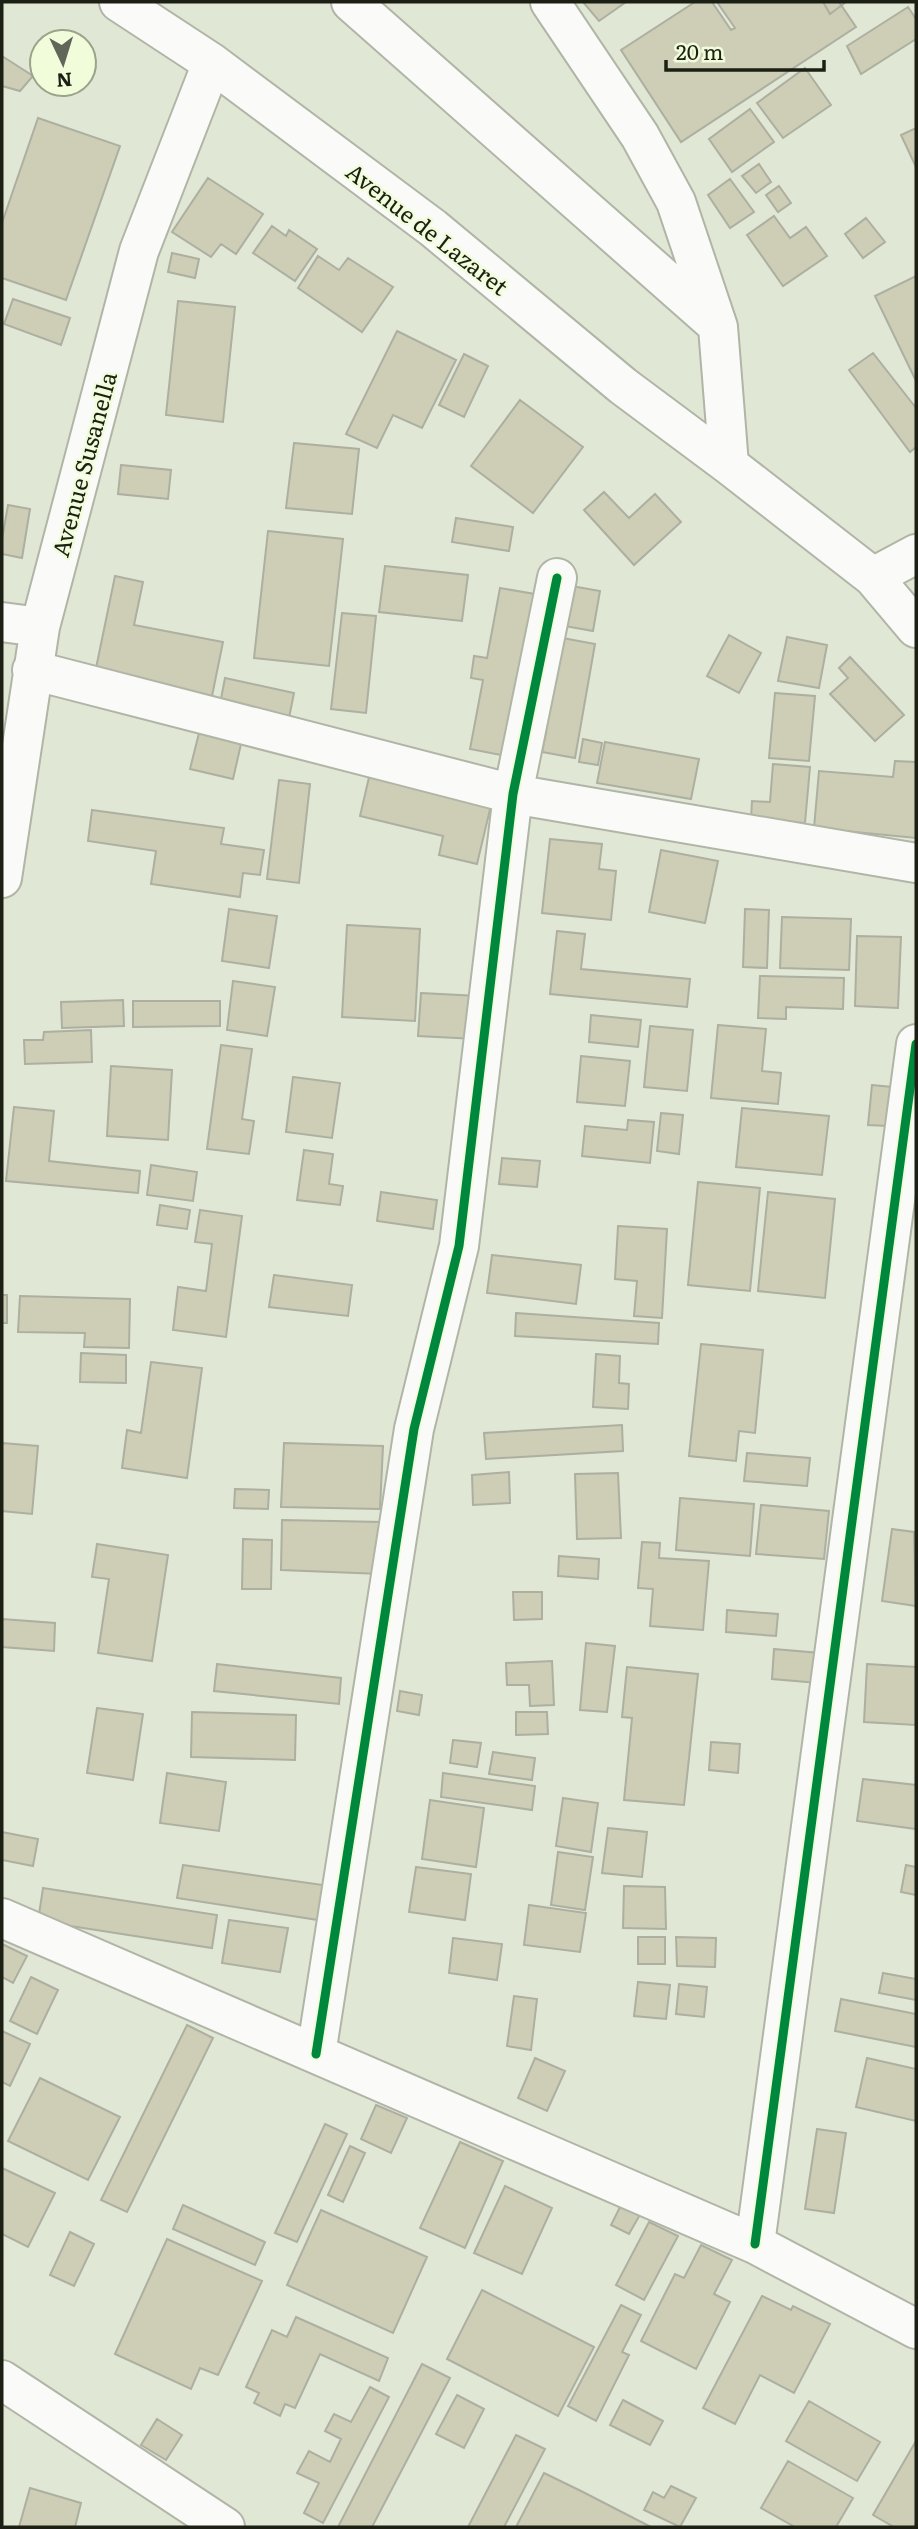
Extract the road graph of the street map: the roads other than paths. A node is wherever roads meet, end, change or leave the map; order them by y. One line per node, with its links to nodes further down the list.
1 (119, 2): 4 (street, Avenue de Lazaret)
2 (351, 2): 5 (street)
3 (550, 2): 5 (street)
4 (212, 63): 6 (street, Avenue de Lazaret); 11 (street, Avenue Susanella)
5 (719, 327): 6 (street)
6 (729, 465): 8 (street, Avenue de Lazaret)
7 (916, 554): 8 (street)
8 (873, 577): 12 (street, Avenue de Lazaret)
9 (556, 578): 14 (street)
10 (2, 622): 11 (street)
11 (40, 627): 13 (street, Avenue Susanella)
12 (916, 628)
13 (32, 670): 14 (street); 16 (street, Avenue Susanella)
14 (513, 794): 15 (street); 19 (street)
15 (916, 863)
16 (2, 878)
17 (916, 1044): 20 (street)
18 (2, 1918): 19 (street)
19 (316, 2054): 20 (street)
20 (755, 2244): 21 (street)
21 (916, 2329)
22 (2, 2380): 23 (street)
23 (225, 2527)

